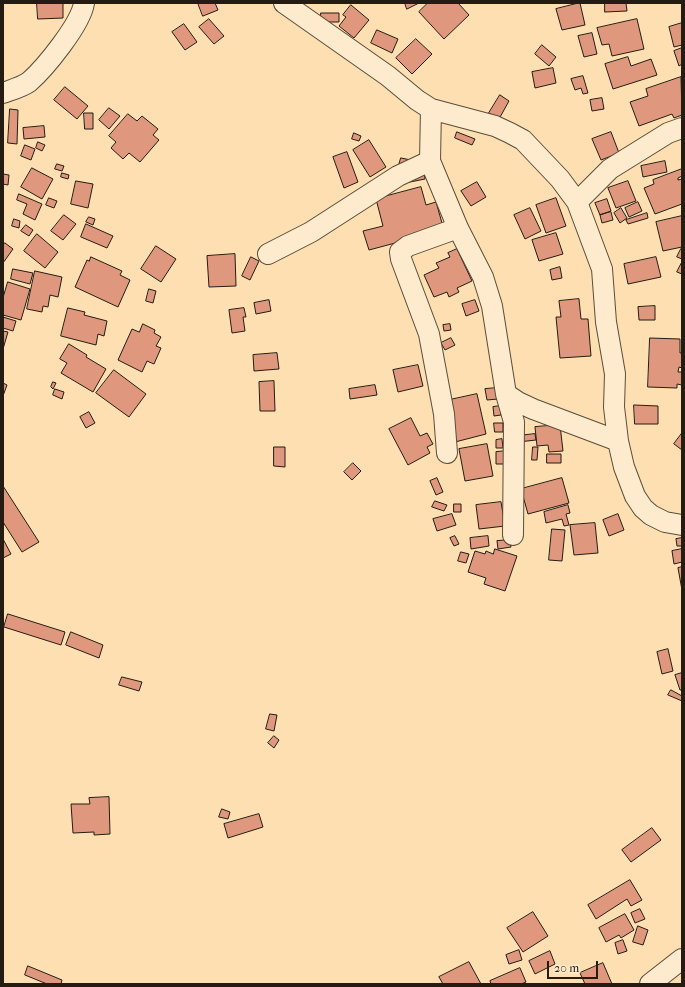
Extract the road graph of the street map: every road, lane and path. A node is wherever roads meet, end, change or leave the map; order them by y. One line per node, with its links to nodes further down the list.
1 (84, 3): 3 (street)
2 (284, 3): 4 (street)
3 (3, 93)
4 (431, 109): 6 (street); 7 (street)
5 (682, 128): 7 (street)
6 (430, 161): 8 (street); 9 (street)
7 (577, 202): 11 (street)
8 (458, 228): 10 (street); 12 (street)
9 (268, 254)
10 (506, 394): 11 (street); 14 (street)
11 (618, 441): 13 (street)
12 (447, 453)
13 (682, 525)
14 (513, 535)
15 (682, 959): 16 (street)
16 (650, 984)

